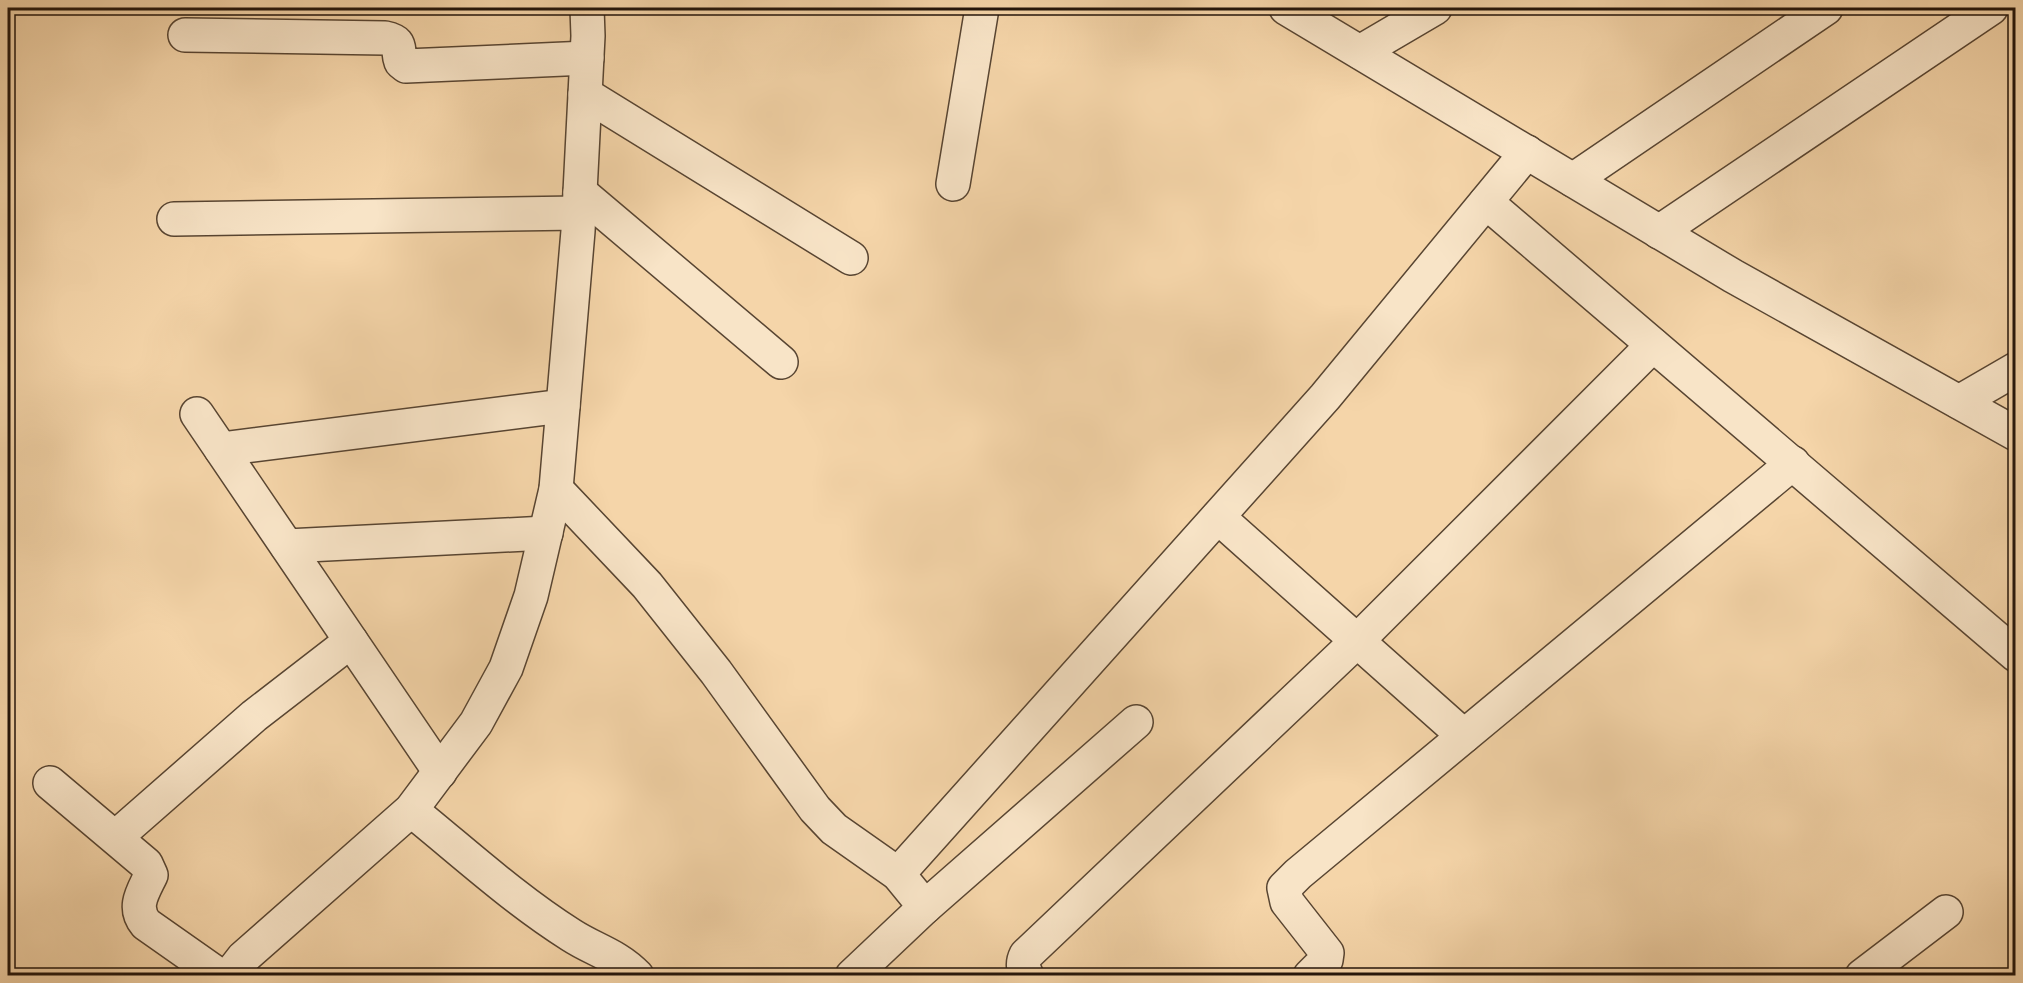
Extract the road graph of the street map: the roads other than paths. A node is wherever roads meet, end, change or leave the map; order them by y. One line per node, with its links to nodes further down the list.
1 (587, 8): 9 (street)
2 (982, 8): 13 (street)
3 (1286, 8): 8 (street)
4 (1435, 8): 8 (street)
5 (1826, 8): 12 (street)
6 (1991, 8): 17 (street)
7 (185, 35): 9 (street)
8 (1360, 52): 11 (street)
9 (587, 58): 10 (street)
10 (585, 94): 14 (street); 18 (street)
11 (1527, 152): 12 (street); 15 (street)
12 (1573, 180): 17 (street)
13 (953, 184)
14 (580, 202): 16 (street); 20 (street); 23 (street)
15 (1485, 202): 19 (street); 29 (street)
16 (174, 219)
17 (1659, 232): 22 (street)
18 (851, 258)
19 (1653, 345): 27 (street); 33 (street)
20 (782, 362)
21 (2016, 369): 22 (street)
22 (1959, 402): 25 (street)
23 (563, 406): 26 (street); 28 (street)
24 (197, 414): 26 (street)
25 (2016, 434)
26 (221, 449): 31 (street)
27 (1792, 463): 34 (street); 36 (street)
28 (556, 489): 30 (street); 41 (street)
29 (1218, 517): 33 (street); 41 (street)
30 (546, 533): 31 (street); 37 (street)
31 (287, 546): 32 (street)
32 (351, 641): 37 (street); 40 (street)
33 (1357, 641): 36 (street); 48 (street)
34 (2016, 655)
35 (1136, 722): 42 (street)
36 (1464, 736): 49 (street)
37 (440, 772): 39 (street)
38 (51, 783): 40 (street)
39 (411, 810): 45 (street); 46 (street)
40 (116, 837): 44 (street)
41 (898, 874): 42 (street)
42 (925, 907): 47 (street)
43 (1946, 912): 50 (street)
44 (220, 975)
45 (229, 975)
46 (637, 975)
47 (852, 975)
48 (1027, 975)
49 (1310, 975)
50 (1862, 975)

